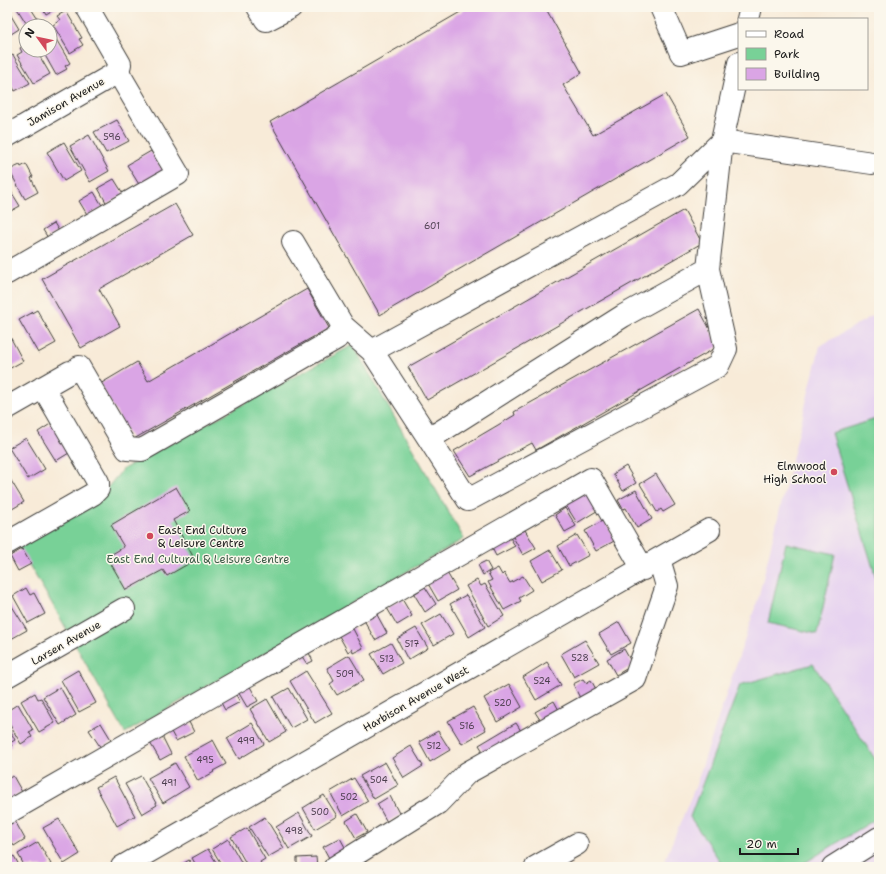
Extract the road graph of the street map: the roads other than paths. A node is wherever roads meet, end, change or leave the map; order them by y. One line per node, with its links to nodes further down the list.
1 (87, 7): 8 (street)
2 (258, 7): 3 (street)
3 (291, 7)
4 (661, 7): 7 (street)
5 (751, 7): 6 (street)
6 (748, 18)
7 (738, 34)
8 (119, 68): 10 (street, Jamison Avenue); 15 (street)
9 (738, 68): 11 (street)
10 (7, 136)
11 (722, 141): 12 (street); 14 (street); 17 (street)
12 (872, 163)
13 (293, 242): 16 (street)
14 (708, 269): 20 (street); 20 (street)
15 (7, 273)
16 (343, 326): 17 (street); 18 (street)
17 (372, 351): 20 (street)
18 (43, 388): 19 (street); 22 (street)
19 (7, 408)
20 (429, 439)
21 (709, 530): 23 (street, Harbison Avenue West)
22 (7, 544)
23 (651, 564): 26 (street); 29 (street); 30 (street, Harbison Avenue West)
24 (124, 609): 25 (street, Larsen Avenue)
25 (7, 676)
26 (7, 813)
27 (879, 838): 32 (street)
28 (577, 844): 31 (street)
29 (348, 864)
30 (122, 867)
31 (536, 867)
32 (833, 867)

